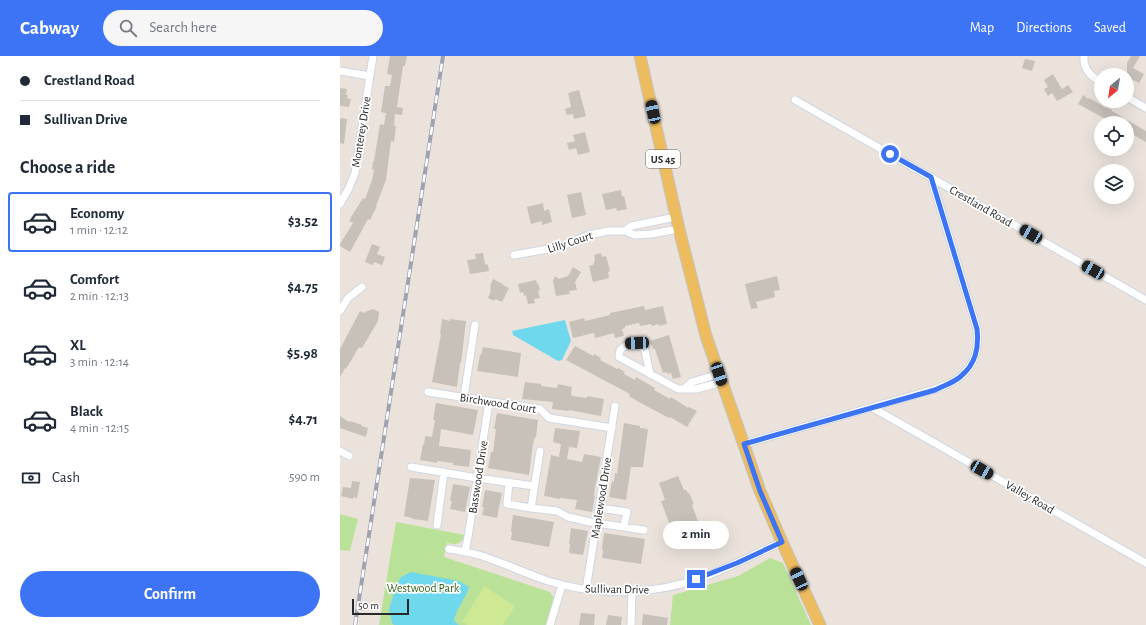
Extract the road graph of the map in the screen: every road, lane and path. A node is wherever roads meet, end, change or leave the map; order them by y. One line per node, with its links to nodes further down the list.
1 (373, 56): 5 (street, Monterey Drive)
2 (640, 56): 12 (main road, US 45)
3 (1084, 56): 6 (street)
4 (340, 70): 5 (street)
5 (370, 76): 11 (street, Monterey Drive)
6 (1094, 77)
7 (795, 100): 10 (street, Crestland Road)
8 (1134, 101): 9 (street)
9 (1146, 108)
10 (931, 177): 17 (street, Crestland Road); 26 (street)
11 (340, 204)
12 (676, 217): 13 (main road, US 45); 14 (street, Lilly Court)
13 (679, 228): 14 (street, Lilly Court); 21 (main road, US 45)
14 (625, 231): 15 (street, Lilly Court)
15 (514, 255)
16 (362, 287): 18 (street)
17 (1146, 300)
18 (340, 312)
19 (475, 325): 23 (street)
20 (650, 374): 20 (street); 21 (street)
21 (721, 378): 28 (main road, US 45)
22 (428, 392): 23 (street, Birchwood Court)
23 (464, 397): 24 (street, Birchwood Court)
24 (489, 402): 27 (street, Birchwood Court); 34 (street, Basswood Drive)
25 (615, 406): 27 (street, Maplewood Drive)
26 (873, 408): 28 (street); 46 (street, Valley Road)
27 (612, 428): 38 (street, Maplewood Drive)
28 (744, 444): 43 (main road, US 45)
29 (340, 451): 31 (street)
30 (540, 451): 36 (street)
31 (349, 456)
32 (411, 467): 33 (street)
33 (444, 472): 34 (street); 40 (street)
34 (478, 478): 35 (street); 45 (street, Basswood Drive)
35 (509, 482): 36 (street); 37 (street)
36 (534, 486): 37 (street)
37 (531, 508): 39 (street)
38 (600, 508): 39 (street, Maplewood Drive); 41 (street)
39 (597, 522): 41 (street); 48 (street, Maplewood Drive)
40 (436, 525)
41 (624, 526): 42 (street)
42 (644, 530)
43 (782, 542): 49 (street, Sullivan Drive); 52 (main road, US 45)
44 (450, 549): 45 (street, Sullivan Drive)
45 (465, 552): 47 (street, Sullivan Drive)
46 (1146, 563)
47 (562, 585): 48 (street, Sullivan Drive); 50 (street)
48 (586, 590): 49 (street, Sullivan Drive)
49 (632, 592): 51 (street)
50 (550, 625)
51 (630, 625)
52 (820, 625)

